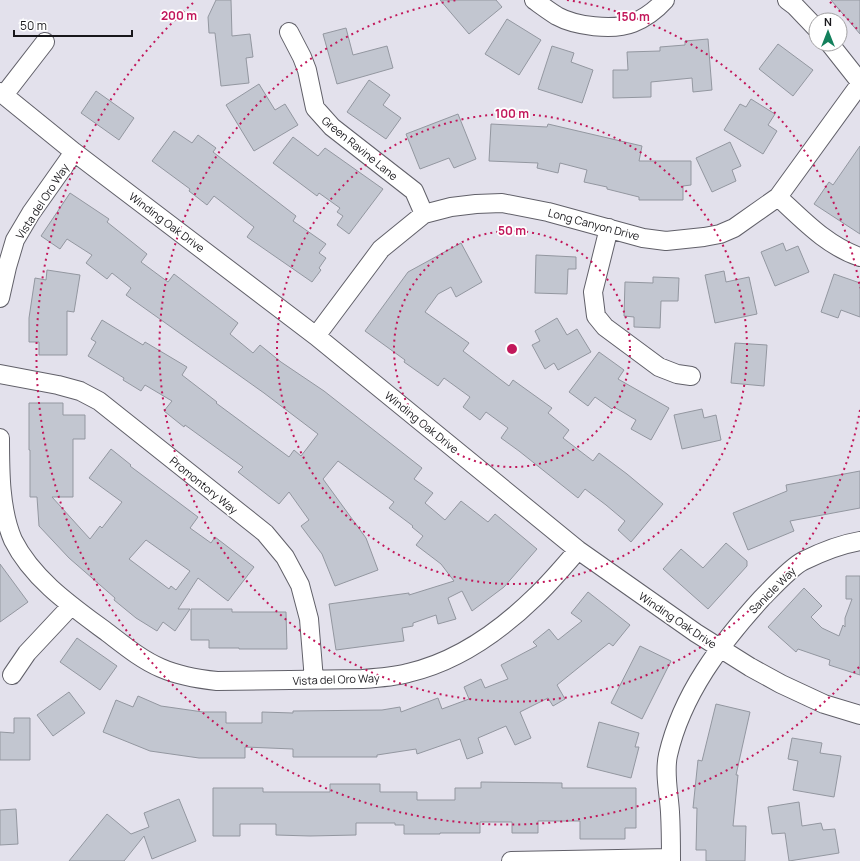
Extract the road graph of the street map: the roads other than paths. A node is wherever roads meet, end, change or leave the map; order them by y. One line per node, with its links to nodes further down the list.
1 (534, 0): 2 (street)
2 (665, 0)
3 (787, 0): 4 (street)
4 (808, 20)
5 (289, 32): 12 (street, Green Ravine Lane)
6 (45, 42): 9 (street, Winding Oak Drive)
7 (836, 52): 8 (street)
8 (860, 83): 11 (street, Long Canyon Drive)
9 (2, 94): 10 (street, Winding Oak Drive)
10 (74, 152): 15 (street, Vista del Oro Way); 16 (street, Winding Oak Drive)
11 (778, 197): 13 (street, Long Canyon Drive); 14 (street)
12 (424, 214): 13 (street, Long Canyon Drive); 16 (street, Long Canyon Drive)
13 (609, 228): 18 (street)
14 (860, 257)
15 (0, 298)
16 (316, 336): 21 (street, Winding Oak Drive)
17 (0, 374): 25 (street, Promontory Way)
18 (691, 376)
19 (0, 438): 22 (street, Vista del Oro Way)
20 (860, 541): 23 (street, Sanicle Way)
21 (578, 550): 23 (street, Winding Oak Drive); 25 (street, Vista del Oro Way)
22 (71, 606): 24 (street); 25 (street, Vista del Oro Way)
23 (720, 649): 26 (street, Winding Oak Drive); 27 (street, Sanicle Way)
24 (12, 675)
25 (314, 680)
26 (860, 715)
27 (671, 859): 28 (street)
28 (511, 861)

